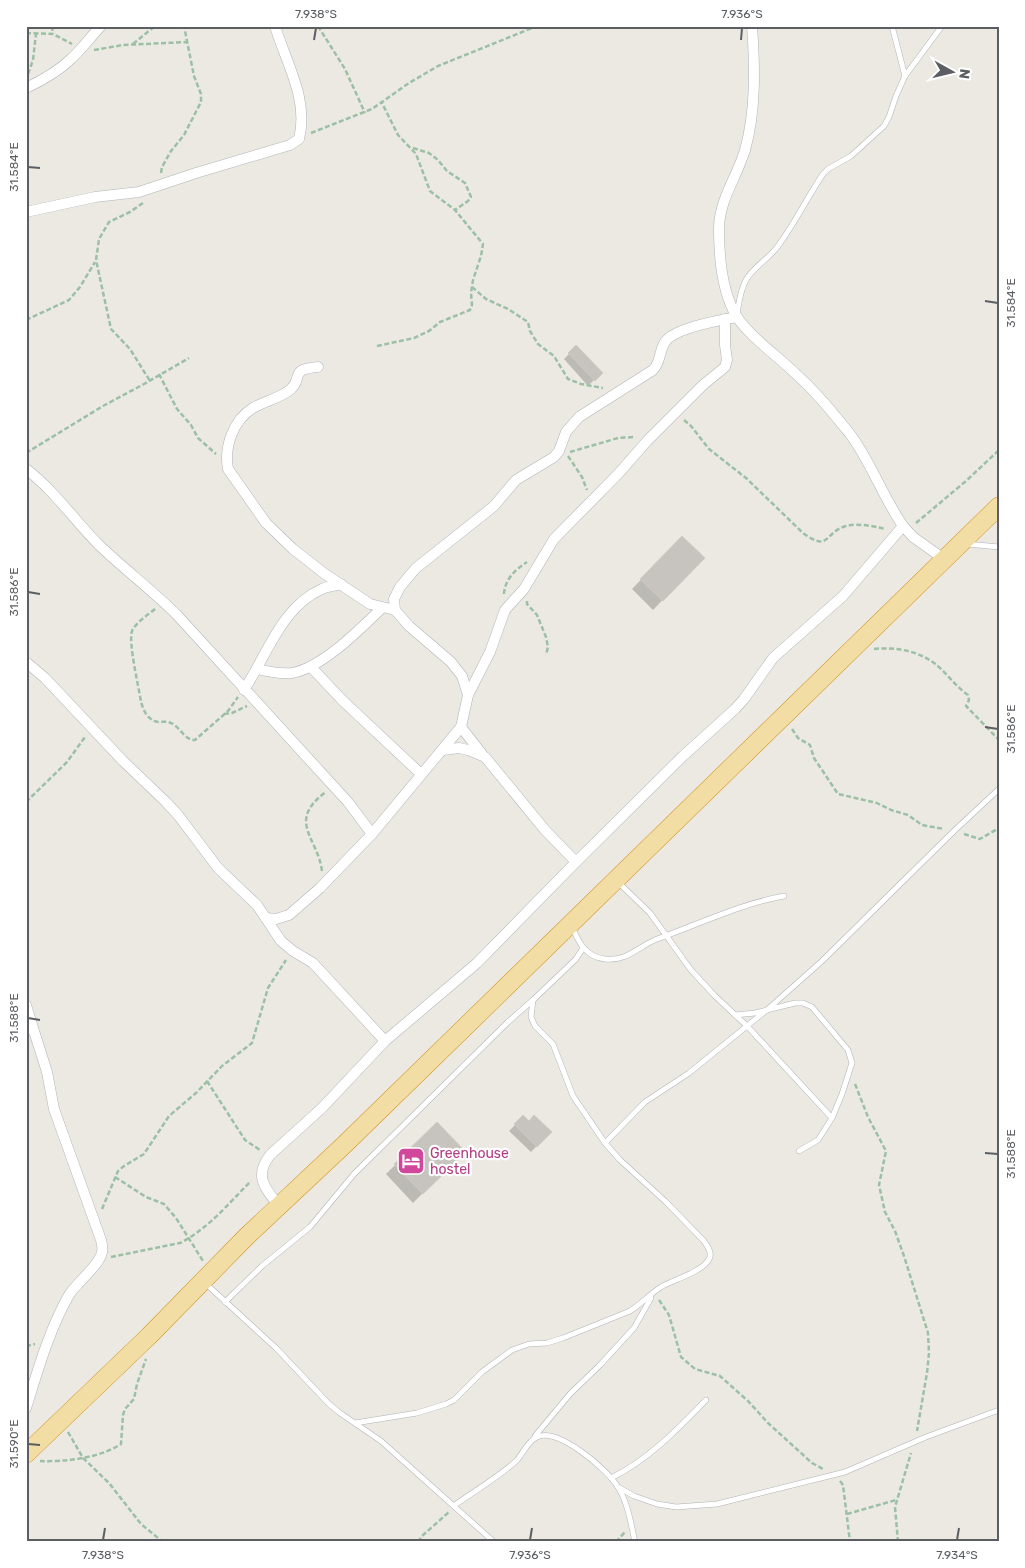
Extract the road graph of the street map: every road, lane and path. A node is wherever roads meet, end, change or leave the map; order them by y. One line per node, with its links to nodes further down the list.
1 (52, 26): 13 (path)
2 (101, 26): 16 (street)
3 (155, 26): 15 (path)
4 (184, 26): 14 (path)
5 (275, 26): 22 (street)
6 (318, 26): 21 (path)
7 (536, 26): 20 (path)
8 (752, 26): 30 (street)
9 (942, 26): 17 (lane)
10 (891, 27): 17 (lane)
11 (26, 33): 12 (path)
12 (36, 34): 13 (path); 18 (path)
13 (53, 34): 16 (path)
14 (187, 42): 15 (path); 24 (path)
15 (133, 44): 16 (path)
16 (80, 49): 19 (street)
17 (905, 76): 30 (lane)
18 (26, 78)
19 (26, 88)
20 (382, 103): 21 (path); 23 (path)
21 (365, 113): 22 (path)
22 (299, 139): 24 (street)
23 (412, 148): 26 (path); 26 (path)
24 (161, 184): 27 (street)
25 (144, 203): 28 (path)
26 (455, 210): 29 (path)
27 (26, 212)
28 (96, 260): 32 (path); 37 (path)
29 (472, 286): 33 (path); 38 (path)
30 (737, 317): 31 (street); 47 (street)
31 (726, 319): 38 (street); 39 (street)
32 (26, 320)
33 (377, 346)
34 (189, 358): 36 (path)
35 (318, 367): 43 (street)
36 (159, 374): 37 (path); 43 (path)
37 (150, 381): 42 (path)
38 (621, 390): 56 (street)
39 (675, 413): 40 (street); 47 (path)
40 (648, 441): 45 (street); 45 (path)
41 (999, 450): 47 (path)
42 (26, 453)
43 (226, 460): 52 (street)
44 (26, 469): 54 (street)
45 (591, 500): 50 (street)
46 (999, 506): 48 (highway)
47 (900, 529): 51 (street); 80 (street)
48 (960, 544): 49 (lane); 51 (highway)
49 (999, 547)
50 (545, 551): 53 (street); 57 (path)
51 (944, 559): 58 (highway)
52 (341, 584): 55 (street); 62 (street)
53 (524, 589): 57 (street); 59 (path)
54 (163, 601): 63 (street); 66 (path)
55 (382, 608): 56 (street); 61 (street)
56 (395, 610): 64 (street)
57 (505, 610): 64 (street)
58 (848, 652): 67 (highway); 70 (path)
59 (546, 655)
60 (26, 662): 69 (street)
61 (311, 667): 62 (street); 73 (street)
62 (258, 669): 63 (street)
63 (244, 690): 65 (street); 66 (path)
64 (468, 695): 68 (street)
65 (256, 702): 66 (path); 74 (street)
66 (224, 714)
67 (783, 715): 78 (path); 81 (highway)
68 (461, 727): 71 (street); 72 (street)
69 (92, 728): 76 (path); 84 (street)
70 (999, 740)
71 (444, 750): 72 (street); 73 (street)
72 (485, 757): 80 (street)
73 (421, 774): 79 (street)
74 (333, 787): 79 (street); 82 (path)
75 (999, 789): 78 (lane)
76 (26, 802)
77 (999, 828): 78 (path)
78 (954, 831): 91 (lane)
79 (372, 834): 82 (street)
80 (576, 862): 95 (street)
81 (616, 880): 85 (highway); 86 (lane)
82 (320, 888): 84 (street)
83 (784, 896): 86 (lane)
84 (266, 918): 88 (street)
85 (570, 924): 87 (lane); 104 (highway)
86 (667, 936): 87 (lane); 92 (lane)
87 (583, 948): 89 (lane)
88 (293, 950): 95 (street); 97 (path)
89 (534, 1000): 99 (lane); 110 (lane)
90 (26, 1005): 94 (street)
91 (768, 1009): 92 (lane); 93 (lane); 96 (lane)
92 (736, 1015): 93 (lane)
93 (747, 1026): 98 (lane); 99 (lane)
94 (30, 1029): 105 (street)
95 (385, 1041): 101 (street)
96 (852, 1063): 98 (lane); 118 (path)
97 (207, 1081): 101 (path); 103 (path)
98 (832, 1118): 100 (lane)
99 (605, 1143): 109 (lane)
100 (799, 1151)
101 (270, 1155): 102 (street)
102 (261, 1172): 104 (street); 106 (path)
103 (115, 1177): 105 (path); 106 (path)
104 (279, 1206): 108 (highway)
105 (97, 1228): 107 (street)
106 (188, 1239): 107 (path); 108 (path)
107 (99, 1260): 113 (street)
108 (207, 1277): 110 (lane); 111 (highway)
109 (654, 1292): 116 (lane); 117 (lane); 121 (path)
110 (225, 1302): 116 (lane)
111 (149, 1336): 115 (highway); 120 (path)
112 (706, 1400): 122 (lane)
113 (26, 1408)
114 (999, 1410): 118 (lane)
115 (61, 1420): 119 (highway); 120 (path)
116 (355, 1423): 125 (lane)
117 (533, 1439): 122 (lane); 125 (lane)
118 (914, 1442): 121 (lane); 124 (path)
119 (32, 1458): 120 (path)
120 (83, 1458): 127 (path)
121 (833, 1475): 123 (lane); 126 (path)
122 (611, 1478): 123 (lane)
123 (618, 1487): 130 (lane)
124 (896, 1500): 126 (path); 132 (path)
125 (455, 1506): 128 (path); 129 (lane)
126 (846, 1514): 131 (path)
127 (164, 1542)
128 (418, 1542)
129 (494, 1542)
130 (635, 1542)
131 (850, 1542)
132 (898, 1542)

